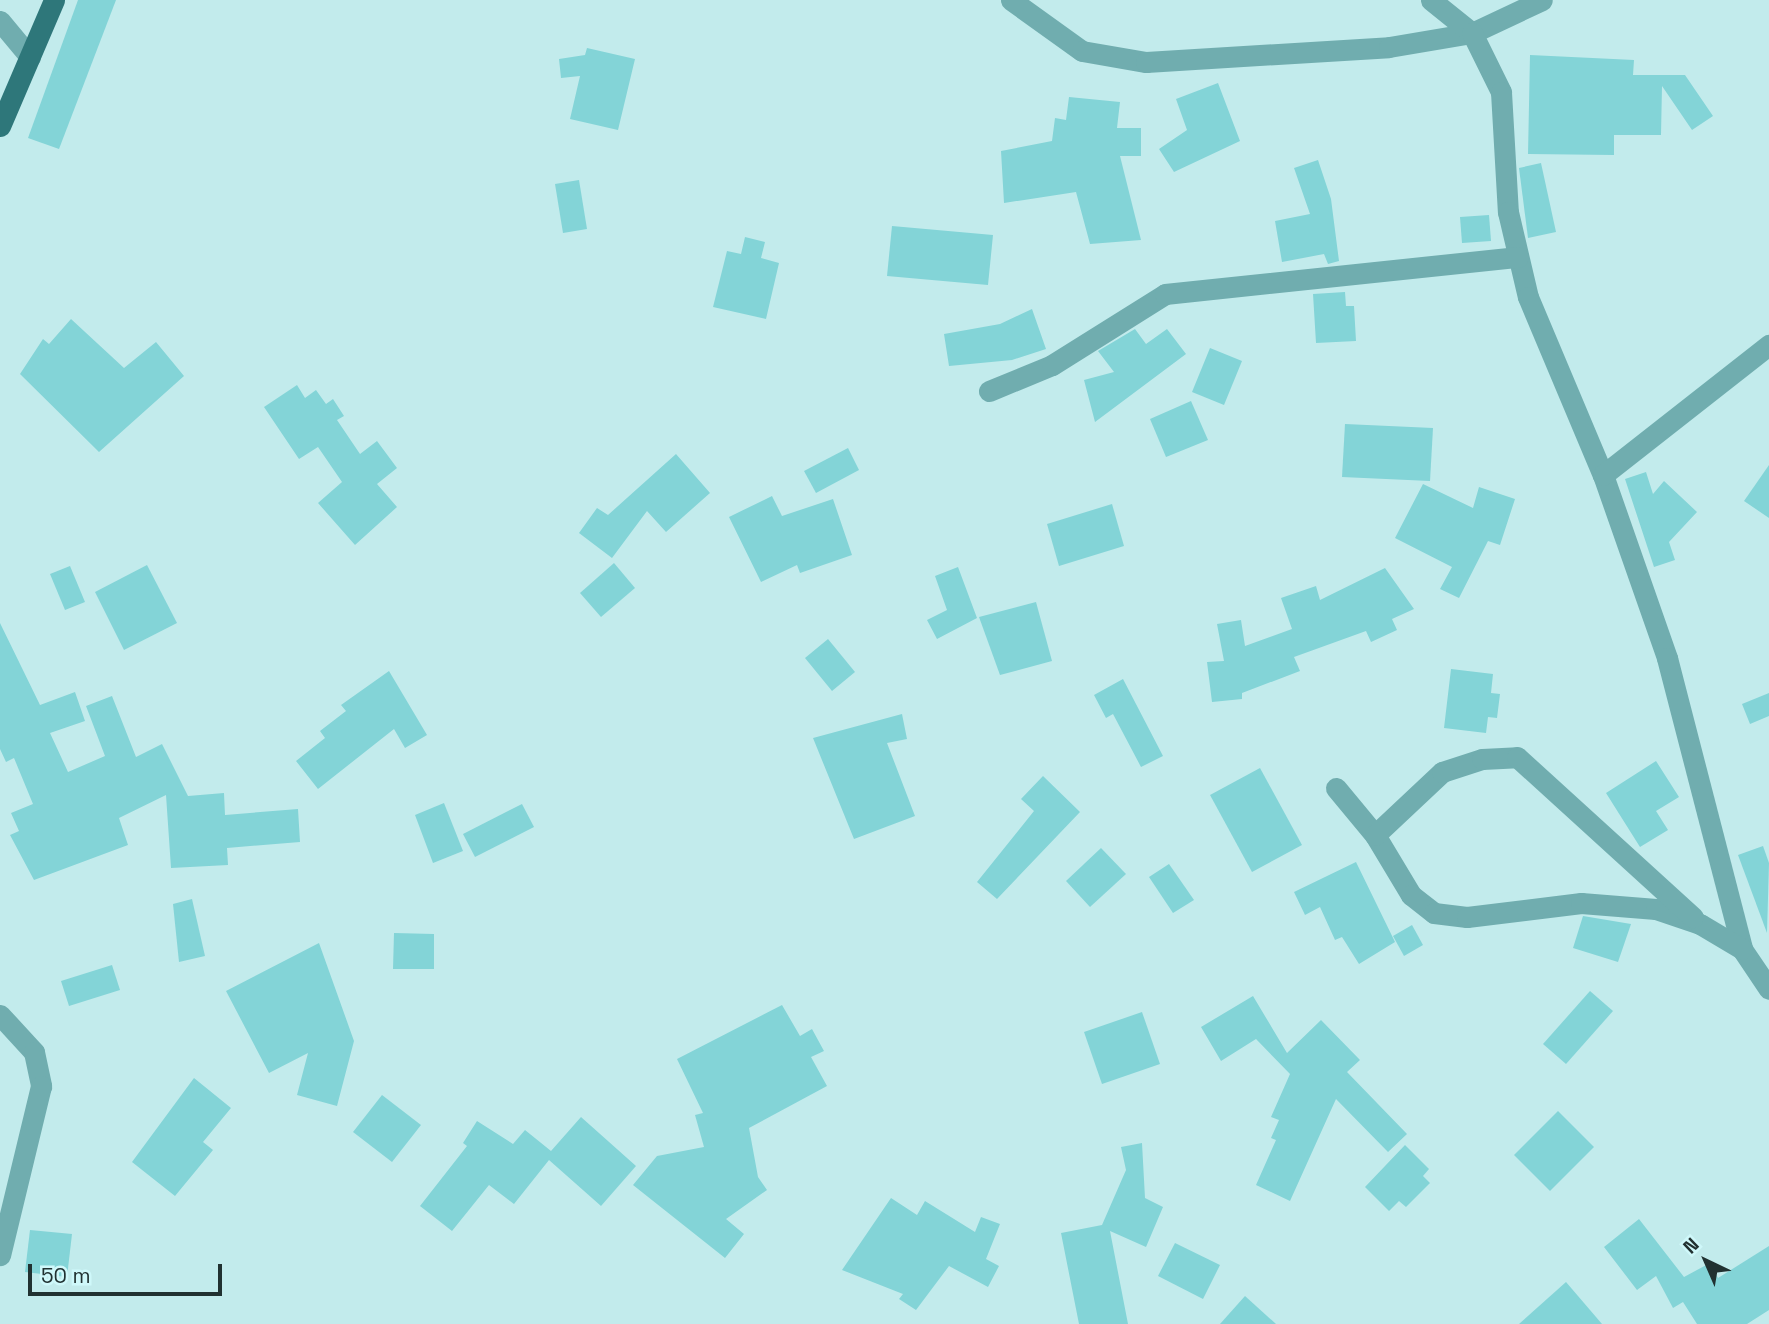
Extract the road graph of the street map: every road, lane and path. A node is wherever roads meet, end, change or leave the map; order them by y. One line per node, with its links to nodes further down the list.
1 (54, 0): 7 (main road)
2 (1011, 0): 6 (street)
3 (1432, 0): 6 (street)
4 (1542, 0): 6 (street)
5 (0, 21): 7 (street)
6 (1472, 33): 9 (street)
7 (30, 57): 8 (main road)
8 (0, 126)
9 (1518, 257): 11 (street); 12 (street)
10 (1769, 345): 12 (street)
11 (989, 391)
12 (1603, 475): 16 (street)
13 (1336, 788): 14 (street)
14 (1375, 835): 15 (street); 15 (street)
15 (1700, 923): 16 (street)
16 (1742, 949): 17 (street)
17 (1769, 989)
18 (0, 1015): 19 (street)
19 (0, 1255)

